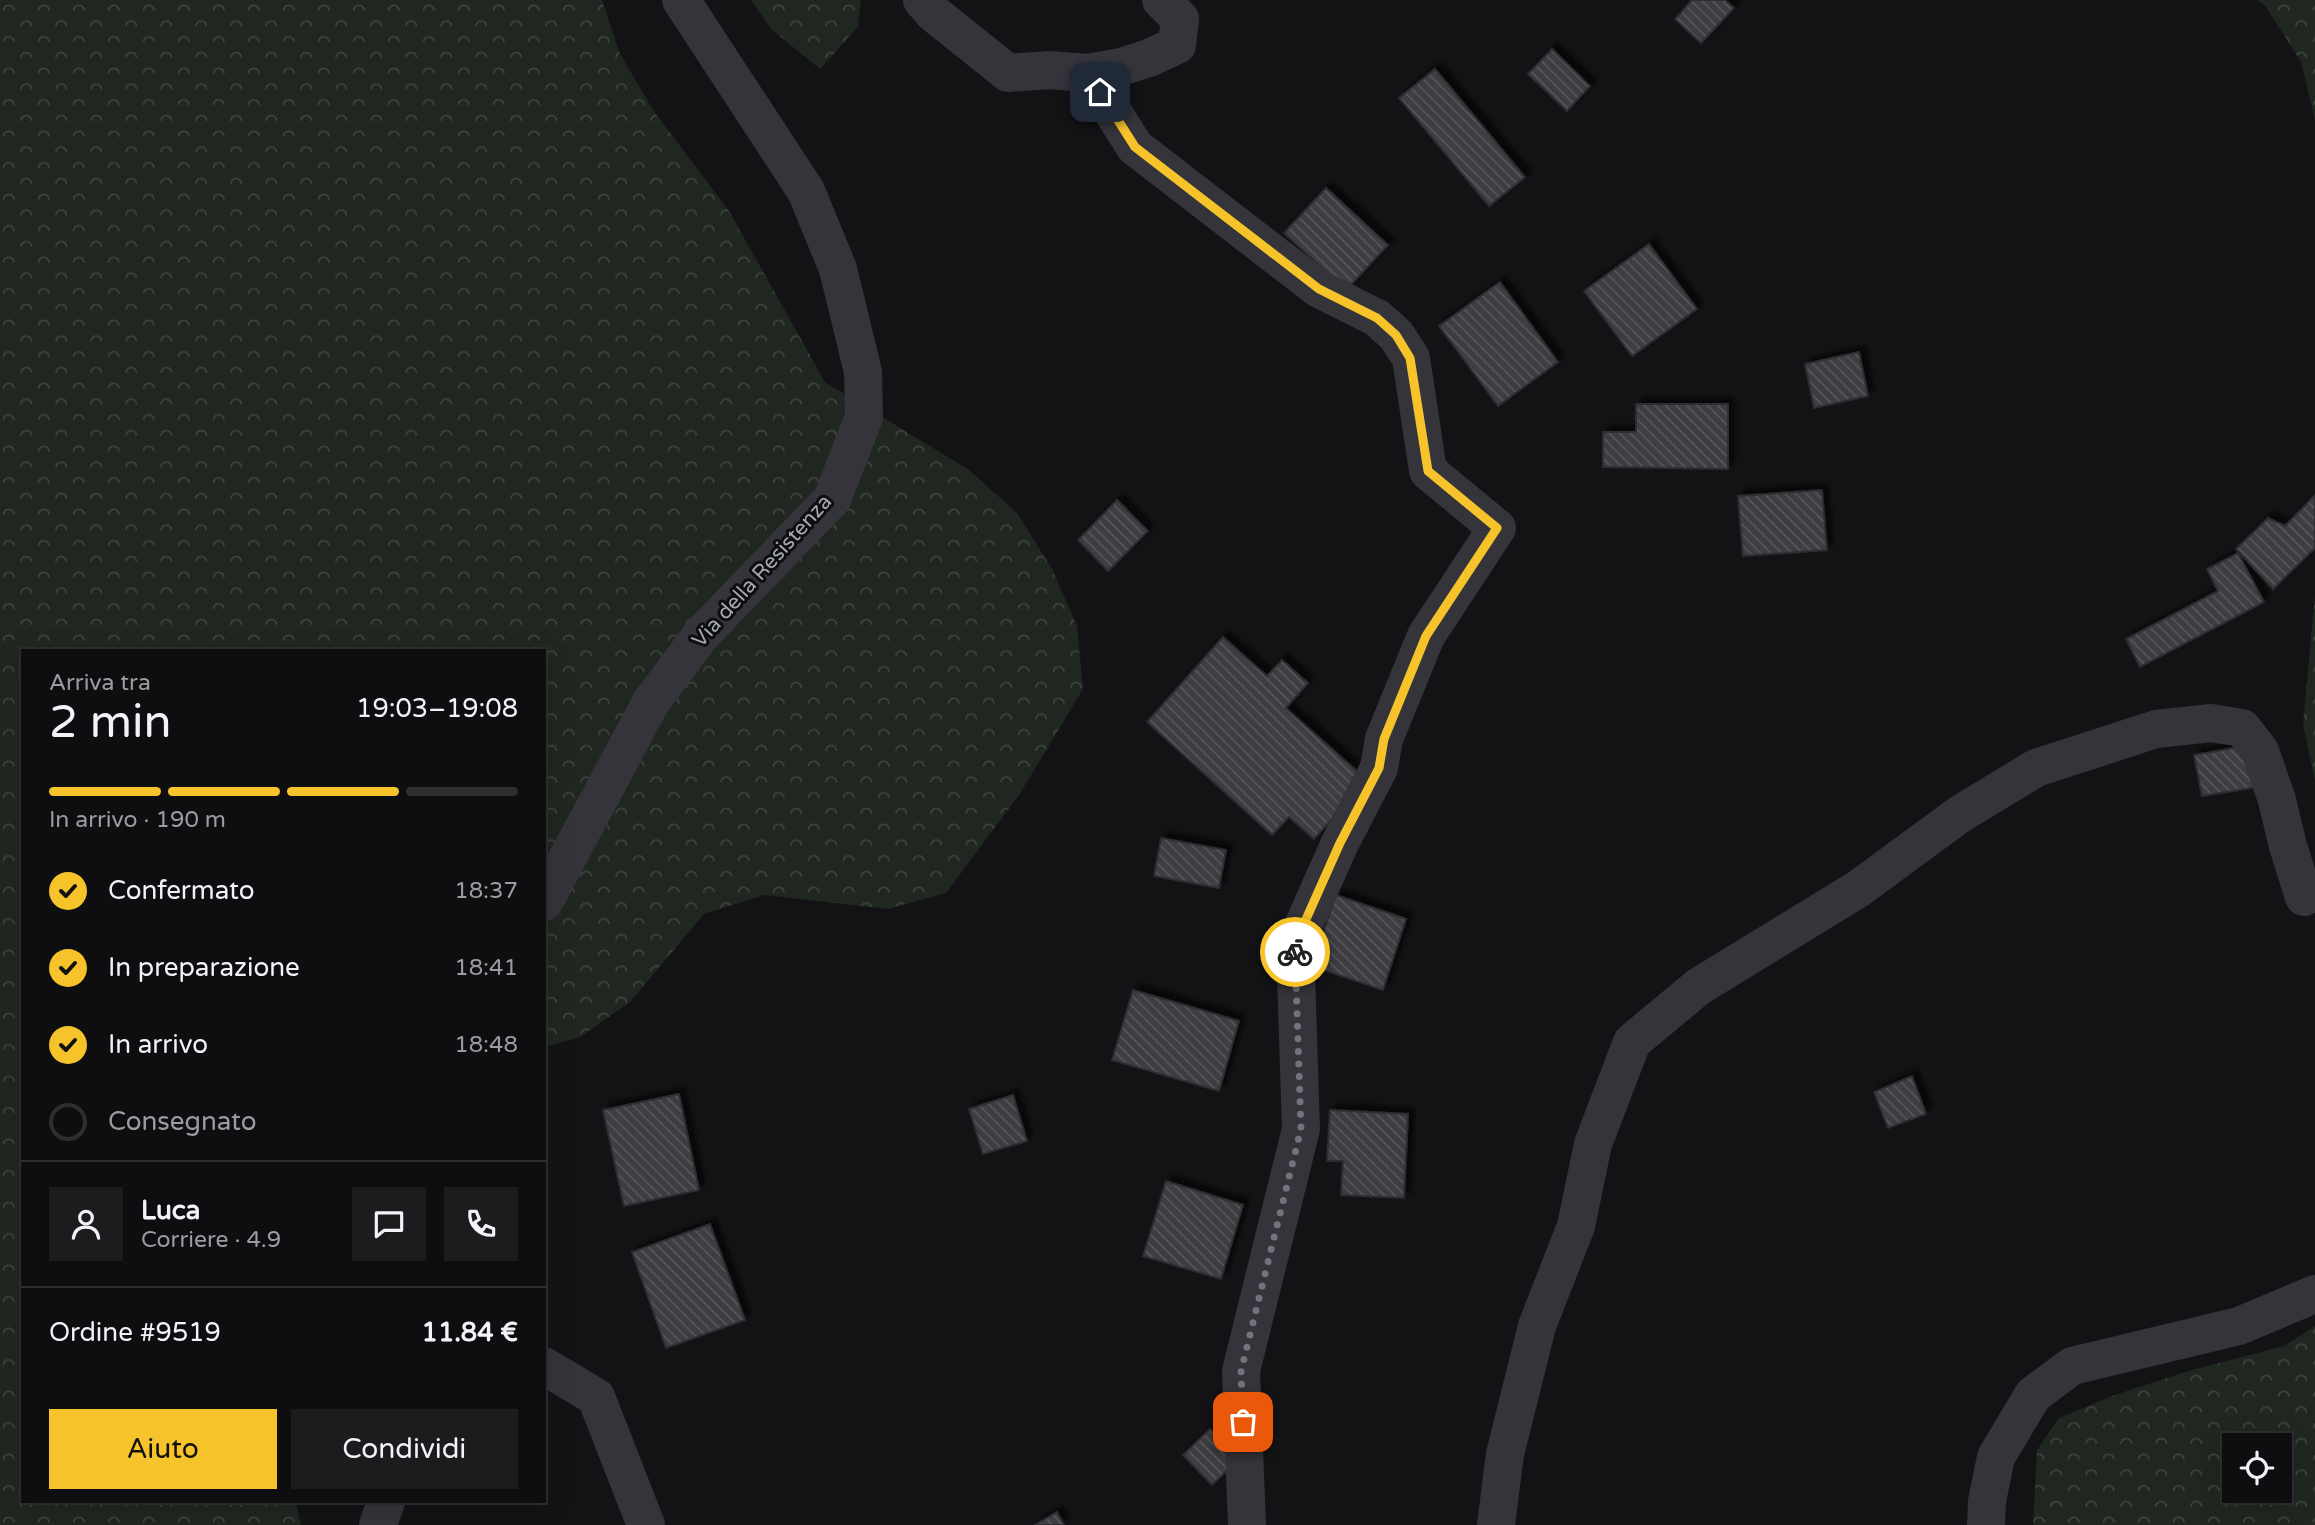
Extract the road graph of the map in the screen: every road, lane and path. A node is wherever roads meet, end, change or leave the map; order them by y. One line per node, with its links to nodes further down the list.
1 (681, 0): 6 (street, Via della Resistenza)
2 (922, 0): 4 (street)
3 (1161, 0): 4 (street)
4 (1088, 73): 12 (street)
5 (2304, 897): 13 (street)
6 (546, 898)
7 (2315, 1294): 14 (street)
8 (546, 1367): 11 (street)
9 (386, 1503): 10 (street)
10 (378, 1525)
11 (646, 1525)
12 (1247, 1525)
13 (1496, 1525)
14 (1986, 1525)

